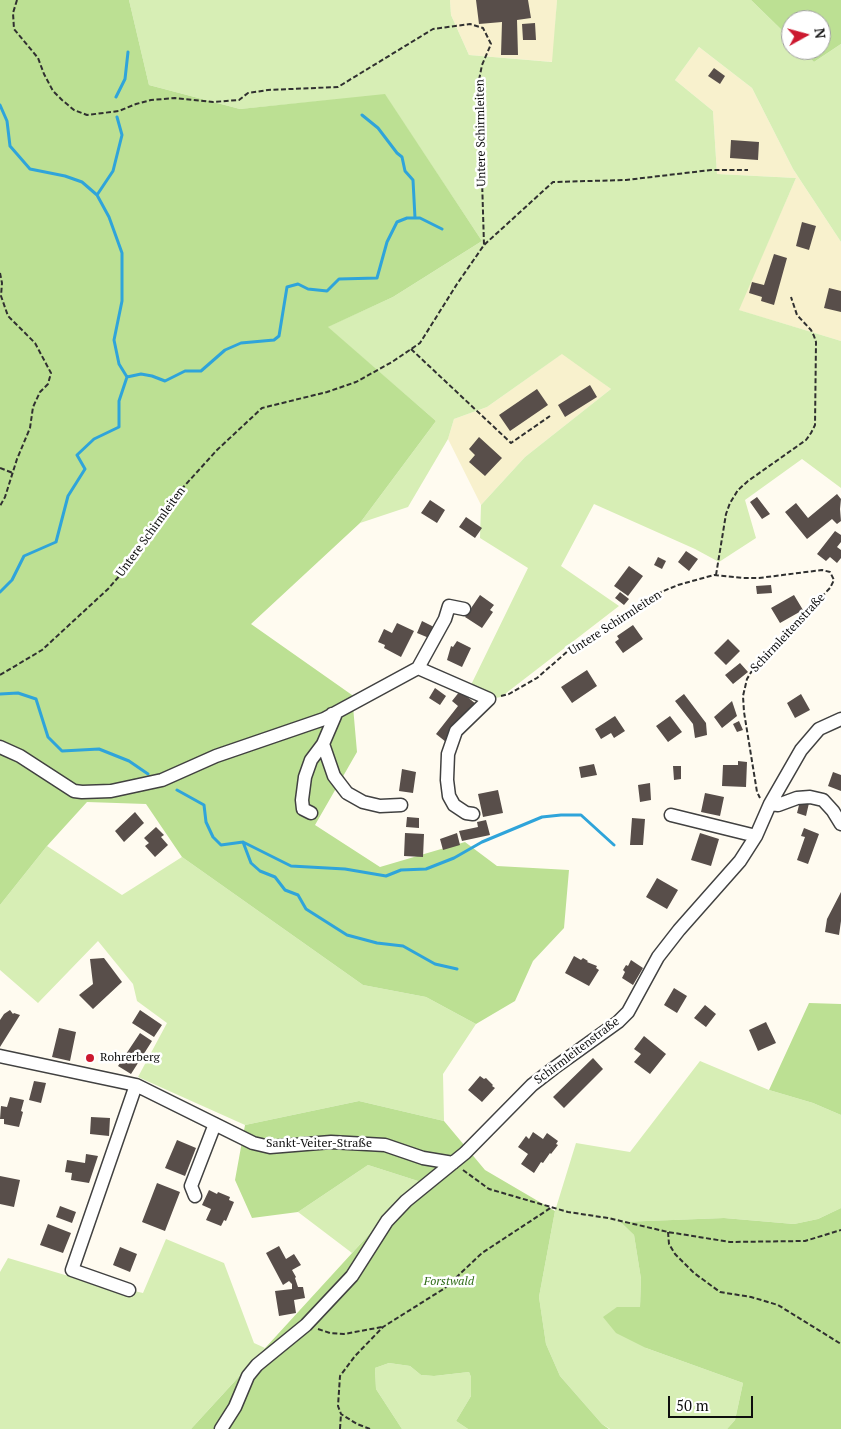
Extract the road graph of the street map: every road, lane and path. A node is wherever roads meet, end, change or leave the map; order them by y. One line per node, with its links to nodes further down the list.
1 (17, 0): 3 (path, Untere Schirmleiten)
2 (748, 170): 3 (path, Untere Schirmleiten)
3 (484, 245): 6 (path, Untere Schirmleiten)
4 (0, 273): 9 (path)
5 (792, 297): 12 (path)
6 (411, 350): 7 (path); 15 (path, Untere Schirmleiten)
7 (550, 416)
8 (0, 468): 9 (path)
9 (12, 472): 10 (path)
10 (0, 506)
11 (805, 572): 12 (path, Untere Schirmleiten); 21 (path, Schirmleitenstraße)
12 (716, 575): 16 (path, Untere Schirmleiten)
13 (464, 609): 14 (street)
14 (418, 668): 16 (street); 17 (street)
15 (0, 675)
16 (489, 699): 24 (street)
17 (332, 714): 19 (street); 20 (street)
18 (841, 719): 21 (street, Schirmleitenstraße)
19 (323, 744): 22 (street); 23 (street)
20 (0, 747)
21 (770, 804): 26 (street); 27 (street, Schirmleitenstraße)
22 (401, 805)
23 (310, 813)
24 (473, 814)
25 (670, 815): 27 (street)
26 (841, 824)
27 (756, 836): 31 (street, Schirmleitenstraße)
28 (0, 1056): 29 (street, Sankt-Veiter-Straße)
29 (136, 1085): 30 (street, Sankt-Veiter-Straße); 38 (street)
30 (215, 1124): 31 (street, Sankt-Veiter-Straße); 32 (street)
31 (453, 1163): 33 (path); 39 (street)
32 (195, 1196)
33 (552, 1208): 35 (path); 40 (path)
34 (841, 1230): 36 (path)
35 (668, 1232): 36 (path); 41 (path)
36 (837, 1232): 37 (path)
37 (841, 1234)
38 (129, 1290)
39 (306, 1325): 40 (path); 43 (street)
40 (382, 1327): 42 (path)
41 (841, 1344)
42 (342, 1414): 44 (path); 45 (path)
43 (221, 1429)
44 (340, 1429)
45 (370, 1429)

